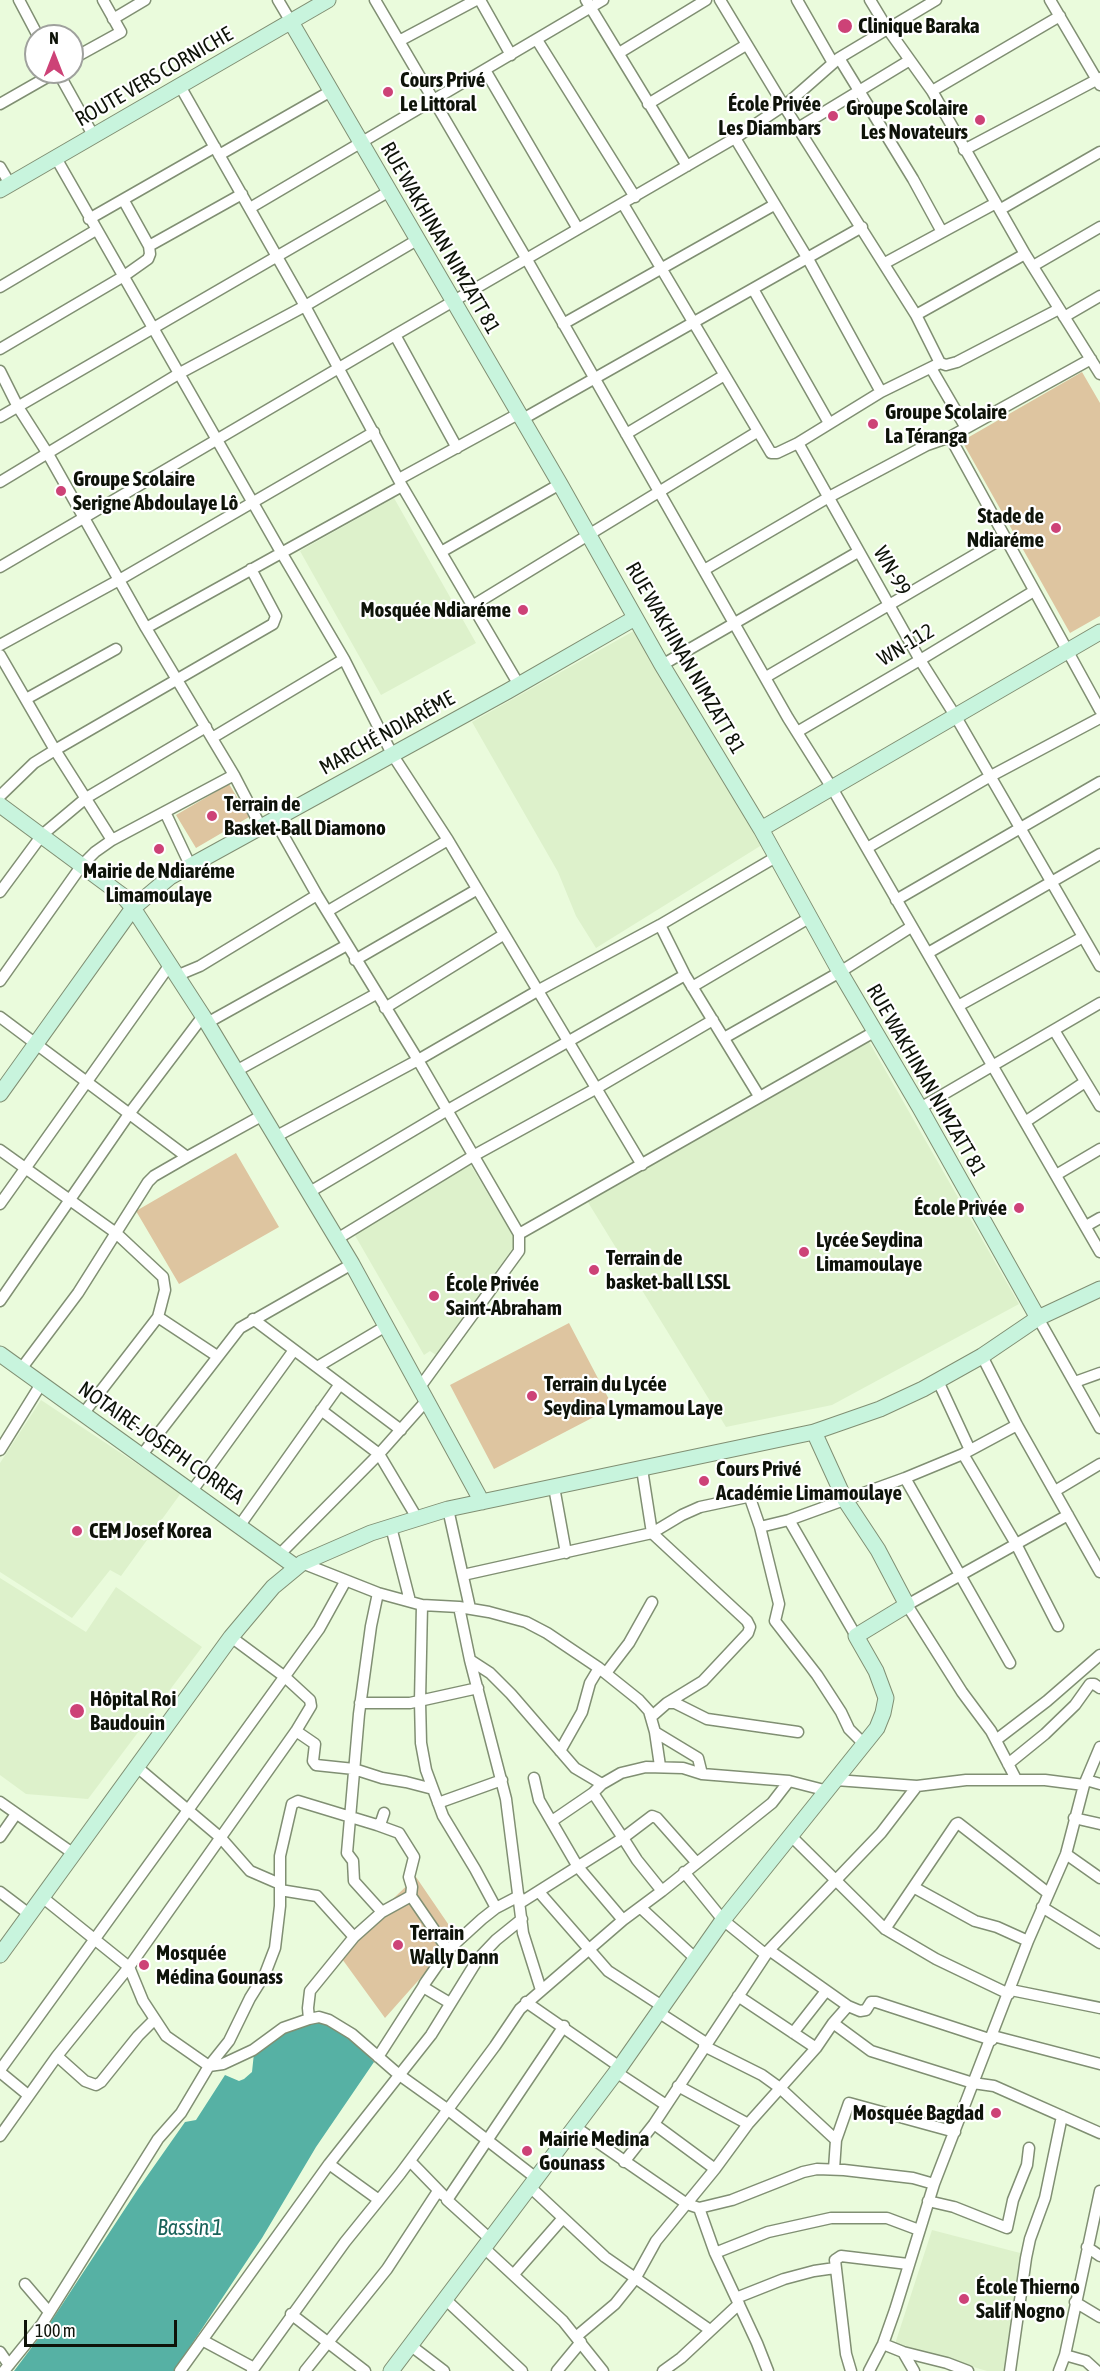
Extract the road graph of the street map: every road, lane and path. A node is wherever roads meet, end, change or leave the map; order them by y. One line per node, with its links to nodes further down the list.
1 (19, 0): 19 (street)
2 (103, 0): 17 (street)
3 (145, 0): 17 (street)
4 (278, 0): 18 (street)
5 (328, 0): 18 (street, ROUTE VERS CORNICHE)
6 (375, 0): 22 (street)
7 (478, 0): 22 (street); 26 (street)
8 (603, 0): 15 (street)
9 (706, 0): 25 (street)
10 (720, 0): 23 (street)
11 (797, 0): 28 (street)
12 (870, 0): 20 (street)
13 (936, 0): 20 (street)
14 (1050, 0): 16 (street)
15 (589, 4): 21 (street); 25 (street)
16 (1060, 16): 30 (street); 36 (street)
17 (113, 19): 24 (street)
18 (291, 22): 33 (street, ROUTE VERS CORNICHE); 35 (street, RUE WAKHINAN NIMZATT 81)
19 (32, 24)
20 (887, 28): 27 (street); 28 (street)
21 (537, 40): 26 (street); 54 (street)
22 (399, 41): 38 (street)
23 (746, 45): 39 (street); 40 (street)
24 (84, 52)
25 (618, 53): 39 (street)
26 (511, 55): 29 (street)
27 (910, 60): 34 (street); 36 (street)
28 (836, 61): 34 (street); 40 (street)
29 (485, 70): 38 (street); 63 (street)
30 (1099, 81): 45 (street)
31 (33, 84): 37 (street)
32 (64, 84): 42 (street)
33 (180, 86): 42 (street, ROUTE VERS CORNICHE); 46 (street)
34 (859, 90): 41 (street); 65 (street)
35 (331, 91): 44 (street, RUE WAKHINAN NIMZATT 81); 46 (street)
36 (932, 91): 45 (street)
37 (1, 100)
38 (432, 100): 44 (street); 70 (street)
39 (648, 104): 49 (street)
40 (784, 106): 41 (street); 43 (street)
41 (798, 128): 61 (street)
42 (93, 135): 48 (street, ROUTE VERS CORNICHE)
43 (735, 138): 49 (street); 57 (street)
44 (359, 142): 52 (street, RUE WAKHINAN NIMZATT 81); 59 (street)
45 (964, 150): 58 (street)
46 (217, 151): 53 (street); 55 (street)
47 (1100, 152): 58 (street)
48 (56, 158): 51 (street, ROUTE VERS CORNICHE); 60 (street)
49 (687, 166): 54 (street)
50 (0, 167): 51 (street)
51 (5, 187)
52 (388, 192): 66 (street, RUE WAKHINAN NIMZATT 81); 69 (street)
53 (242, 194): 59 (street); 67 (street)
54 (635, 197): 56 (street)
55 (124, 201): 60 (street); 67 (street)
56 (623, 204): 63 (street); 74 (street)
57 (774, 205): 71 (street); 74 (street)
58 (998, 206): 65 (street); 68 (street)
59 (250, 208): 69 (street)
60 (89, 219): 64 (street)
61 (862, 227): 71 (street); 72 (street)
62 (1100, 227): 73 (street)
63 (578, 229): 70 (street)
64 (96, 230): 75 (street); 76 (street)
65 (942, 232): 72 (street)
66 (417, 240): 79 (street, RUE WAKHINAN NIMZATT 81); 80 (street)
67 (149, 246): 75 (street)
68 (1025, 254): 73 (street); 82 (street)
69 (277, 258): 80 (street); 85 (street)
70 (526, 258): 79 (street); 84 (street)
71 (808, 259): 77 (street); 96 (street)
72 (885, 263): 82 (street)
73 (1033, 266): 81 (street)
74 (662, 269): 83 (street); 84 (street)
75 (124, 276): 85 (street); 87 (street)
76 (0, 287)
77 (753, 289): 83 (street); 100 (street)
78 (1100, 296): 81 (street)
79 (453, 301): 86 (street); 99 (street, RUE WAKHINAN NIMZATT 81)
80 (305, 306): 90 (street); 92 (street)
81 (1061, 313): 88 (street); 89 (street)
82 (916, 315): 89 (street)
83 (692, 322): 94 (street); 95 (street)
84 (563, 324): 95 (street)
85 (153, 327): 92 (street); 97 (street)
86 (395, 335): 90 (street); 108 (street)
87 (0, 349)
88 (1091, 359): 93 (street); 101 (street)
89 (935, 365): 96 (street); 101 (street)
90 (340, 369): 102 (street); 106 (street)
91 (0, 371): 97 (street)
92 (180, 373): 106 (street); 109 (street)
93 (1100, 374)
94 (723, 376): 103 (street); 104 (street)
95 (594, 378): 99 (street); 104 (street)
96 (881, 392): 100 (street)
97 (18, 407): 98 (street); 109 (street)
98 (0, 417)
99 (520, 417): 108 (street); 112 (street, RUE WAKHINAN NIMZATT 81)
100 (829, 423): 107 (street)
101 (966, 428): 105 (street)
102 (374, 432): 111 (street); 115 (street)
103 (757, 432): 107 (street); 113 (street)
104 (626, 434): 113 (street)
105 (950, 437): 114 (street); 118 (street)
106 (217, 440): 115 (street); 116 (street)
107 (798, 442): 114 (street, WN-99)
108 (457, 448): 111 (street)
109 (48, 454): 110 (street); 116 (street)
110 (0, 482)
111 (401, 482): 119 (street); 120 (street)
112 (560, 484): 117 (street, RUE WAKHINAN NIMZATT 81); 120 (street)
113 (660, 490): 117 (street); 124 (street)
114 (829, 497): 121 (street, WN-99); 124 (street)
115 (253, 502): 119 (street); 125 (street)
116 (84, 519): 122 (street); 125 (street)
117 (588, 533): 127 (street); 129 (street, RUE WAKHINAN NIMZATT 81)
118 (1005, 537): 126 (street); 128 (street)
119 (281, 552): 123 (street); 137 (street)
120 (441, 552): 127 (street)
121 (858, 552): 128 (street, WN-99); 130 (street)
122 (0, 567)
123 (251, 569): 131 (street); 141 (street)
124 (704, 570): 130 (street)
125 (119, 580): 131 (street); 133 (street)
126 (1034, 591): 135 (street); 138 (street, WN-112)
127 (472, 606): 142 (street)
128 (889, 606): 138 (street, WN-99); 140 (street)
129 (635, 618): 139 (street, RUE WAKHINAN NIMZATT 81); 142 (street, MARCHÉ NDIARÉME)
130 (735, 624): 139 (street); 140 (street)
131 (146, 628): 141 (street)
132 (1100, 632): 135 (street)
133 (0, 645)
134 (116, 649): 143 (street)
135 (1068, 650): 144 (street); 145 (street)
136 (0, 655): 143 (street)
137 (344, 658): 149 (street); 151 (street)
138 (920, 660): 145 (street, WN-99); 148 (street, WN-112)
139 (662, 665): 162 (street, RUE WAKHINAN NIMZATT 81)
140 (766, 677): 148 (street)
141 (177, 680): 147 (street); 150 (street)
142 (519, 685): 151 (street, MARCHÉ NDIARÉME)
143 (26, 699): 150 (street)
144 (1100, 710)
145 (956, 717): 153 (street, WN-99); 155 (street)
146 (1100, 718): 153 (street)
147 (206, 727): 149 (street); 157 (street)
148 (797, 732): 155 (street)
149 (212, 738): 152 (street)
150 (55, 750): 156 (street); 157 (street)
151 (392, 754): 160 (street, MARCHÉ NDIARÉME); 165 (street)
152 (234, 775): 159 (street); 160 (street)
153 (989, 777): 161 (street, WN-99); 166 (street)
154 (1100, 782): 161 (street)
155 (832, 788): 162 (street); 166 (street)
156 (0, 796)
157 (86, 798): 163 (street); 164 (street)
158 (0, 806): 163 (street)
159 (165, 812): 164 (street); 170 (street)
160 (268, 823): 170 (street, MARCHÉ NDIARÉME); 174 (street)
161 (1021, 828): 171 (street, WN-99); 175 (street)
162 (761, 829): 168 (street, RUE WAKHINAN NIMZATT 81)
163 (42, 836): 169 (street); 173 (street)
164 (112, 840): 169 (street)
165 (448, 840): 172 (street); 177 (street)
166 (867, 848): 175 (street)
167 (1100, 854): 171 (street)
168 (776, 857): 178 (street, RUE WAKHINAN NIMZATT 81); 179 (street)
169 (82, 865): 176 (street); 190 (street)
170 (190, 865): 176 (street, MARCHÉ NDIARÉME)
171 (1051, 881): 182 (street, WN-99); 184 (street)
172 (476, 890): 181 (street); 185 (street)
173 (0, 892)
174 (317, 896): 177 (street); 187 (street)
175 (896, 900): 180 (street)
176 (133, 908): 187 (street); 204 (street, MARCHÉ NDIARÉME)
177 (328, 912): 183 (street)
178 (809, 918): 188 (street, RUE WAKHINAN NIMZATT 81); 191 (street)
179 (660, 925): 189 (street); 192 (street)
180 (911, 927): 184 (street); 188 (street)
181 (504, 935): 192 (street); 196 (street)
182 (1083, 937): 186 (street, WN-99); 195 (street)
183 (347, 945): 185 (street); 198 (street)
184 (928, 953): 195 (street)
185 (356, 960): 193 (street)
186 (1100, 966)
187 (172, 971): 198 (street); 208 (street)
188 (840, 972): 201 (street, RUE WAKHINAN NIMZATT 81); 202 (street)
189 (685, 975): 191 (street); 203 (street)
190 (0, 981)
191 (692, 987): 199 (street)
192 (539, 990): 203 (street); 205 (street)
193 (376, 994): 196 (street); 207 (street)
194 (1100, 1003): 200 (street)
195 (958, 1006): 206 (street)
196 (384, 1008): 205 (street)
197 (0, 1017): 204 (street)
198 (205, 1020): 207 (street); 216 (street)
199 (713, 1020): 202 (street); 210 (street)
200 (1054, 1030): 206 (street); 209 (street)
201 (874, 1032): 212 (street); 214 (street, RUE WAKHINAN NIMZATT 81)
202 (724, 1038): 212 (street)
203 (569, 1041): 210 (street); 215 (street)
204 (35, 1043): 208 (street); 211 (street, MARCHÉ NDIARÉME)
205 (418, 1060): 215 (street); 219 (street)
206 (993, 1065): 214 (street); 218 (street)
207 (236, 1071): 217 (street)
208 (88, 1082): 216 (street); 225 (street)
209 (1085, 1082): 213 (street); 218 (street)
210 (597, 1088): 223 (street); 224 (street)
211 (0, 1094)
212 (759, 1096): 224 (street)
213 (1100, 1106)
214 (920, 1108): 240 (street, RUE WAKHINAN NIMZATT 81)
215 (446, 1111): 223 (street); 227 (street)
216 (129, 1114): 222 (street); 228 (street)
217 (263, 1116): 219 (street); 222 (street)
218 (1025, 1122): 226 (street)
219 (275, 1137): 227 (street)
220 (1100, 1149): 226 (street)
221 (0, 1150): 225 (street)
222 (187, 1156): 232 (street)
223 (473, 1156): 233 (street); 234 (street)
224 (642, 1165): 233 (street)
225 (26, 1168): 228 (street); 229 (street)
226 (1056, 1175): 231 (street)
227 (308, 1193): 234 (street)
228 (70, 1200): 232 (street); 238 (street)
229 (0, 1204)
230 (1100, 1218): 231 (street)
231 (1086, 1226): 235 (street)
232 (116, 1233): 239 (street); 248 (street)
233 (519, 1234): 254 (street)
234 (337, 1239): 236 (street)
235 (1100, 1252)
236 (352, 1264): 241 (street); 242 (street)
237 (1100, 1289): 240 (street)
238 (0, 1301)
239 (158, 1317): 245 (street); 256 (street)
240 (1038, 1318): 246 (street); 251 (street)
241 (253, 1319): 243 (street); 245 (street)
242 (386, 1326): 247 (street); 254 (street)
243 (294, 1350): 247 (street); 269 (street)
244 (0, 1354): 248 (street, NOTAIRE-JOSEPH CORREA)
245 (217, 1356): 264 (street)
246 (982, 1356): 250 (street); 257 (street)
247 (318, 1367): 253 (street)
248 (21, 1369): 252 (street, NOTAIRE-JOSEPH CORREA)
249 (1100, 1372): 251 (street)
250 (938, 1381): 260 (street); 262 (street)
251 (1075, 1382): 258 (street)
252 (41, 1384): 256 (street, NOTAIRE-JOSEPH CORREA); 261 (street)
253 (340, 1384): 255 (street); 259 (street)
254 (423, 1393): 259 (street); 272 (street)
255 (321, 1410): 263 (street); 277 (street)
256 (84, 1414): 264 (street, NOTAIRE-JOSEPH CORREA)
257 (1017, 1425): 262 (street); 270 (street)
258 (1100, 1428)
259 (401, 1430): 263 (street)
260 (814, 1432): 266 (street); 271 (street)
261 (2, 1443)
262 (967, 1452): 267 (street); 281 (street)
263 (379, 1454): 275 (street); 283 (street)
264 (141, 1456): 269 (street, NOTAIRE-JOSEPH CORREA)
265 (1100, 1464): 270 (street)
266 (642, 1469): 268 (street); 280 (street)
267 (905, 1478): 271 (street); 287 (street)
268 (554, 1487): 272 (street); 282 (street)
269 (192, 1491): 277 (street, NOTAIRE-JOSEPH CORREA)
270 (1055, 1491): 274 (street)
271 (845, 1500): 276 (street); 293 (street)
272 (482, 1502): 273 (street)
273 (448, 1509): 275 (street); 286 (street)
274 (1068, 1515): 281 (street); 285 (street)
275 (417, 1518): 278 (street)
276 (789, 1520): 279 (street); 296 (street)
277 (240, 1525): 283 (street, NOTAIRE-JOSEPH CORREA)
278 (391, 1527): 284 (street); 290 (street)
279 (760, 1527): 280 (street); 313 (street)
280 (652, 1533): 282 (street); 307 (street)
281 (1016, 1544): 287 (street); 295 (street)
282 (566, 1553): 286 (street)
283 (279, 1554): 284 (street, NOTAIRE-JOSEPH CORREA)
284 (299, 1565): 288 (street); 297 (street)
285 (1100, 1572)
286 (463, 1575): 294 (street)
287 (961, 1576): 293 (street); 300 (street)
288 (345, 1582): 289 (street); 302 (street)
289 (378, 1593): 290 (street); 306 (street)
290 (411, 1600): 292 (street)
291 (652, 1602): 301 (street)
292 (422, 1605): 294 (street); 305 (street)
293 (907, 1605): 296 (street); 312 (street)
294 (465, 1608): 299 (street); 301 (street)
295 (1058, 1626)
296 (856, 1636): 313 (street)
297 (231, 1637): 302 (street); 318 (street)
298 (1100, 1654): 312 (street)
299 (470, 1660): 303 (street); 315 (street)
300 (1010, 1663)
301 (602, 1670): 308 (street); 315 (street)
302 (285, 1677): 309 (street); 334 (street)
303 (478, 1688): 305 (street); 323 (street)
304 (1100, 1688): 316 (street)
305 (420, 1701): 306 (street); 330 (street)
306 (360, 1703): 319 (street)
307 (667, 1703): 308 (street); 311 (street)
308 (651, 1717): 310 (street)
309 (296, 1731): 319 (street); 344 (street)
310 (655, 1732): 317 (street); 320 (street)
311 (798, 1732)
312 (996, 1740): 316 (street)
313 (864, 1745): 328 (street)
314 (1100, 1747): 325 (street)
315 (560, 1752): 326 (street)
316 (1008, 1764): 322 (street)
317 (660, 1766): 320 (street); 326 (street)
318 (137, 1767): 334 (street); 346 (street)
319 (354, 1768): 330 (street); 337 (street)
320 (702, 1774): 324 (street)
321 (534, 1778): 339 (street)
322 (1016, 1779): 325 (street); 329 (street)
323 (501, 1780): 333 (street); 361 (street)
324 (789, 1781): 328 (street); 348 (street)
325 (1085, 1783): 327 (street); 338 (street)
326 (602, 1784): 331 (street)
327 (1100, 1784)
328 (832, 1785): 329 (street); 342 (street)
329 (917, 1786): 352 (street)
330 (433, 1789): 333 (street)
331 (593, 1793): 339 (street); 345 (street)
332 (0, 1802): 336 (street)
333 (438, 1803): 363 (street)
334 (189, 1810): 344 (street); 372 (street)
335 (384, 1813): 341 (street)
336 (16, 1814): 343 (street); 346 (street)
337 (351, 1818): 341 (street); 353 (street); 365 (street)
338 (1074, 1818): 340 (street); 347 (street)
339 (552, 1821): 349 (street)
340 (1100, 1824)
341 (377, 1826): 359 (street)
342 (791, 1836): 352 (street); 369 (street)
343 (0, 1837)
344 (220, 1838): 353 (street); 380 (street)
345 (623, 1838): 348 (street); 349 (street); 355 (street)
346 (74, 1854): 360 (street)
347 (1066, 1854): 351 (street); 358 (street)
348 (696, 1862): 350 (street)
349 (578, 1867): 357 (street); 368 (street)
350 (684, 1872): 355 (street); 369 (street)
351 (1100, 1878)
352 (835, 1881): 370 (street); 377 (street)
353 (279, 1887): 371 (street); 402 (street)
354 (915, 1888): 358 (street); 370 (street); 373 (street)
355 (662, 1891): 364 (street)
356 (0, 1892): 366 (street)
357 (539, 1892): 361 (street); 376 (street)
358 (1048, 1893): 362 (street)
359 (411, 1896): 365 (street); 375 (street)
360 (42, 1897): 366 (street); 372 (street)
361 (520, 1899): 363 (street); 367 (street)
362 (1042, 1906): 373 (street); 374 (street)
363 (496, 1908): 375 (street)
364 (641, 1908): 368 (street); 379 (street)
365 (382, 1912): 371 (street)
366 (29, 1914): 378 (street)
367 (522, 1919): 382 (street); 387 (street)
368 (623, 1920): 376 (street)
369 (723, 1920): 377 (street); 379 (street)
370 (885, 1929): 384 (street)
371 (354, 1937): 391 (street)
372 (94, 1941): 380 (street); 404 (street)
373 (1028, 1941): 384 (street)
374 (1100, 1943)
375 (448, 1950): 381 (street)
376 (589, 1950): 382 (street); 390 (street)
377 (767, 1952): 383 (street); 385 (street)
378 (0, 1955)
379 (696, 1959): 390 (street)
380 (129, 1968): 392 (street); 399 (street)
381 (423, 1987): 387 (street); 400 (street)
382 (541, 1990): 386 (street)
383 (826, 1991): 388 (street); 395 (street)
384 (1010, 1992): 389 (street); 396 (street)
385 (738, 1996): 395 (street); 397 (street)
386 (526, 2002): 394 (street); 411 (street)
387 (450, 2003): 405 (street)
388 (848, 2006): 393 (street); 396 (street)
389 (1100, 2008)
390 (660, 2009): 397 (street); 403 (street)
391 (309, 2019): 400 (street); 402 (street)
392 (154, 2020): 399 (street); 402 (street)
393 (833, 2023): 398 (street); 406 (street)
394 (564, 2026): 403 (street); 419 (street)
395 (793, 2033): 398 (street)
396 (992, 2038): 401 (street); 406 (street)
397 (705, 2044): 407 (street); 408 (street)
398 (816, 2048): 408 (street)
399 (57, 2056): 409 (street)
400 (378, 2057): 405 (street)
401 (1100, 2064)
402 (209, 2066): 450 (street)
403 (618, 2069): 410 (street); 415 (street)
404 (0, 2071): 409 (street)
405 (398, 2074): 411 (street); 424 (street)
406 (974, 2083): 412 (street); 416 (street)
407 (678, 2086): 410 (street); 414 (street)
408 (780, 2088): 414 (street); 420 (street)
409 (28, 2096): 418 (street)
410 (666, 2105): 413 (street)
411 (447, 2109): 419 (street); 422 (street)
412 (1062, 2116): 417 (street); 478 (street)
413 (654, 2124): 423 (street); 425 (street)
414 (748, 2124): 425 (street)
415 (574, 2126): 423 (street); 427 (street)
416 (955, 2132): 420 (street); 428 (street)
417 (1100, 2133)
418 (0, 2136)
419 (489, 2140): 427 (street); 432 (street)
420 (836, 2140): 426 (street)
421 (1029, 2148): 433 (street)
422 (410, 2160): 429 (street); 431 (street)
423 (624, 2162): 434 (street)
424 (329, 2164): 431 (street); 455 (street)
425 (715, 2169): 434 (street)
426 (834, 2169): 428 (street); 435 (street)
427 (532, 2182): 436 (street); 438 (street)
428 (934, 2184): 433 (street)
429 (438, 2191): 432 (street); 456 (street)
430 (1100, 2191): 439 (street)
431 (379, 2200): 451 (street)
432 (447, 2200): 438 (street)
433 (928, 2201): 437 (street)
434 (687, 2204): 435 (street); 445 (street)
435 (699, 2208): 440 (street)
436 (563, 2218): 444 (street); 445 (street)
437 (919, 2230): 440 (street); 442 (street)
438 (486, 2243): 444 (street); 447 (street)
439 (1087, 2247): 441 (street); 449 (street)
440 (715, 2253): 448 (street)
441 (1100, 2256)
442 (908, 2264): 443 (street); 457 (street)
443 (835, 2268): 448 (street); 474 (street)
444 (513, 2274): 454 (street)
445 (635, 2279): 453 (street); 454 (street)
446 (25, 2284): 450 (street)
447 (445, 2299): 458 (street); 469 (street)
448 (737, 2301): 453 (street); 473 (street)
449 (1075, 2302): 452 (street); 461 (street)
450 (49, 2312): 462 (street)
451 (291, 2314): 456 (street); 463 (street)
452 (1100, 2317)
453 (710, 2330): 472 (street)
454 (579, 2339): 470 (street); 471 (street)
455 (202, 2340): 463 (street); 464 (street)
456 (329, 2342): 465 (street); 466 (street)
457 (883, 2344): 460 (street); 475 (street)
458 (410, 2345): 467 (street); 468 (street)
459 (0, 2352): 462 (street)
460 (903, 2352): 476 (street); 477 (street)
461 (1065, 2355): 479 (street); 480 (street)
462 (7, 2368)
463 (253, 2369)
464 (180, 2371)
465 (305, 2371)
466 (365, 2371)
467 (391, 2371)
468 (444, 2371)
469 (522, 2371)
470 (557, 2371)
471 (603, 2371)
472 (663, 2371)
473 (768, 2371)
474 (851, 2371)
475 (869, 2371)
476 (914, 2371)
477 (968, 2371)
478 (1010, 2371)
479 (1059, 2371)
480 (1097, 2371)

